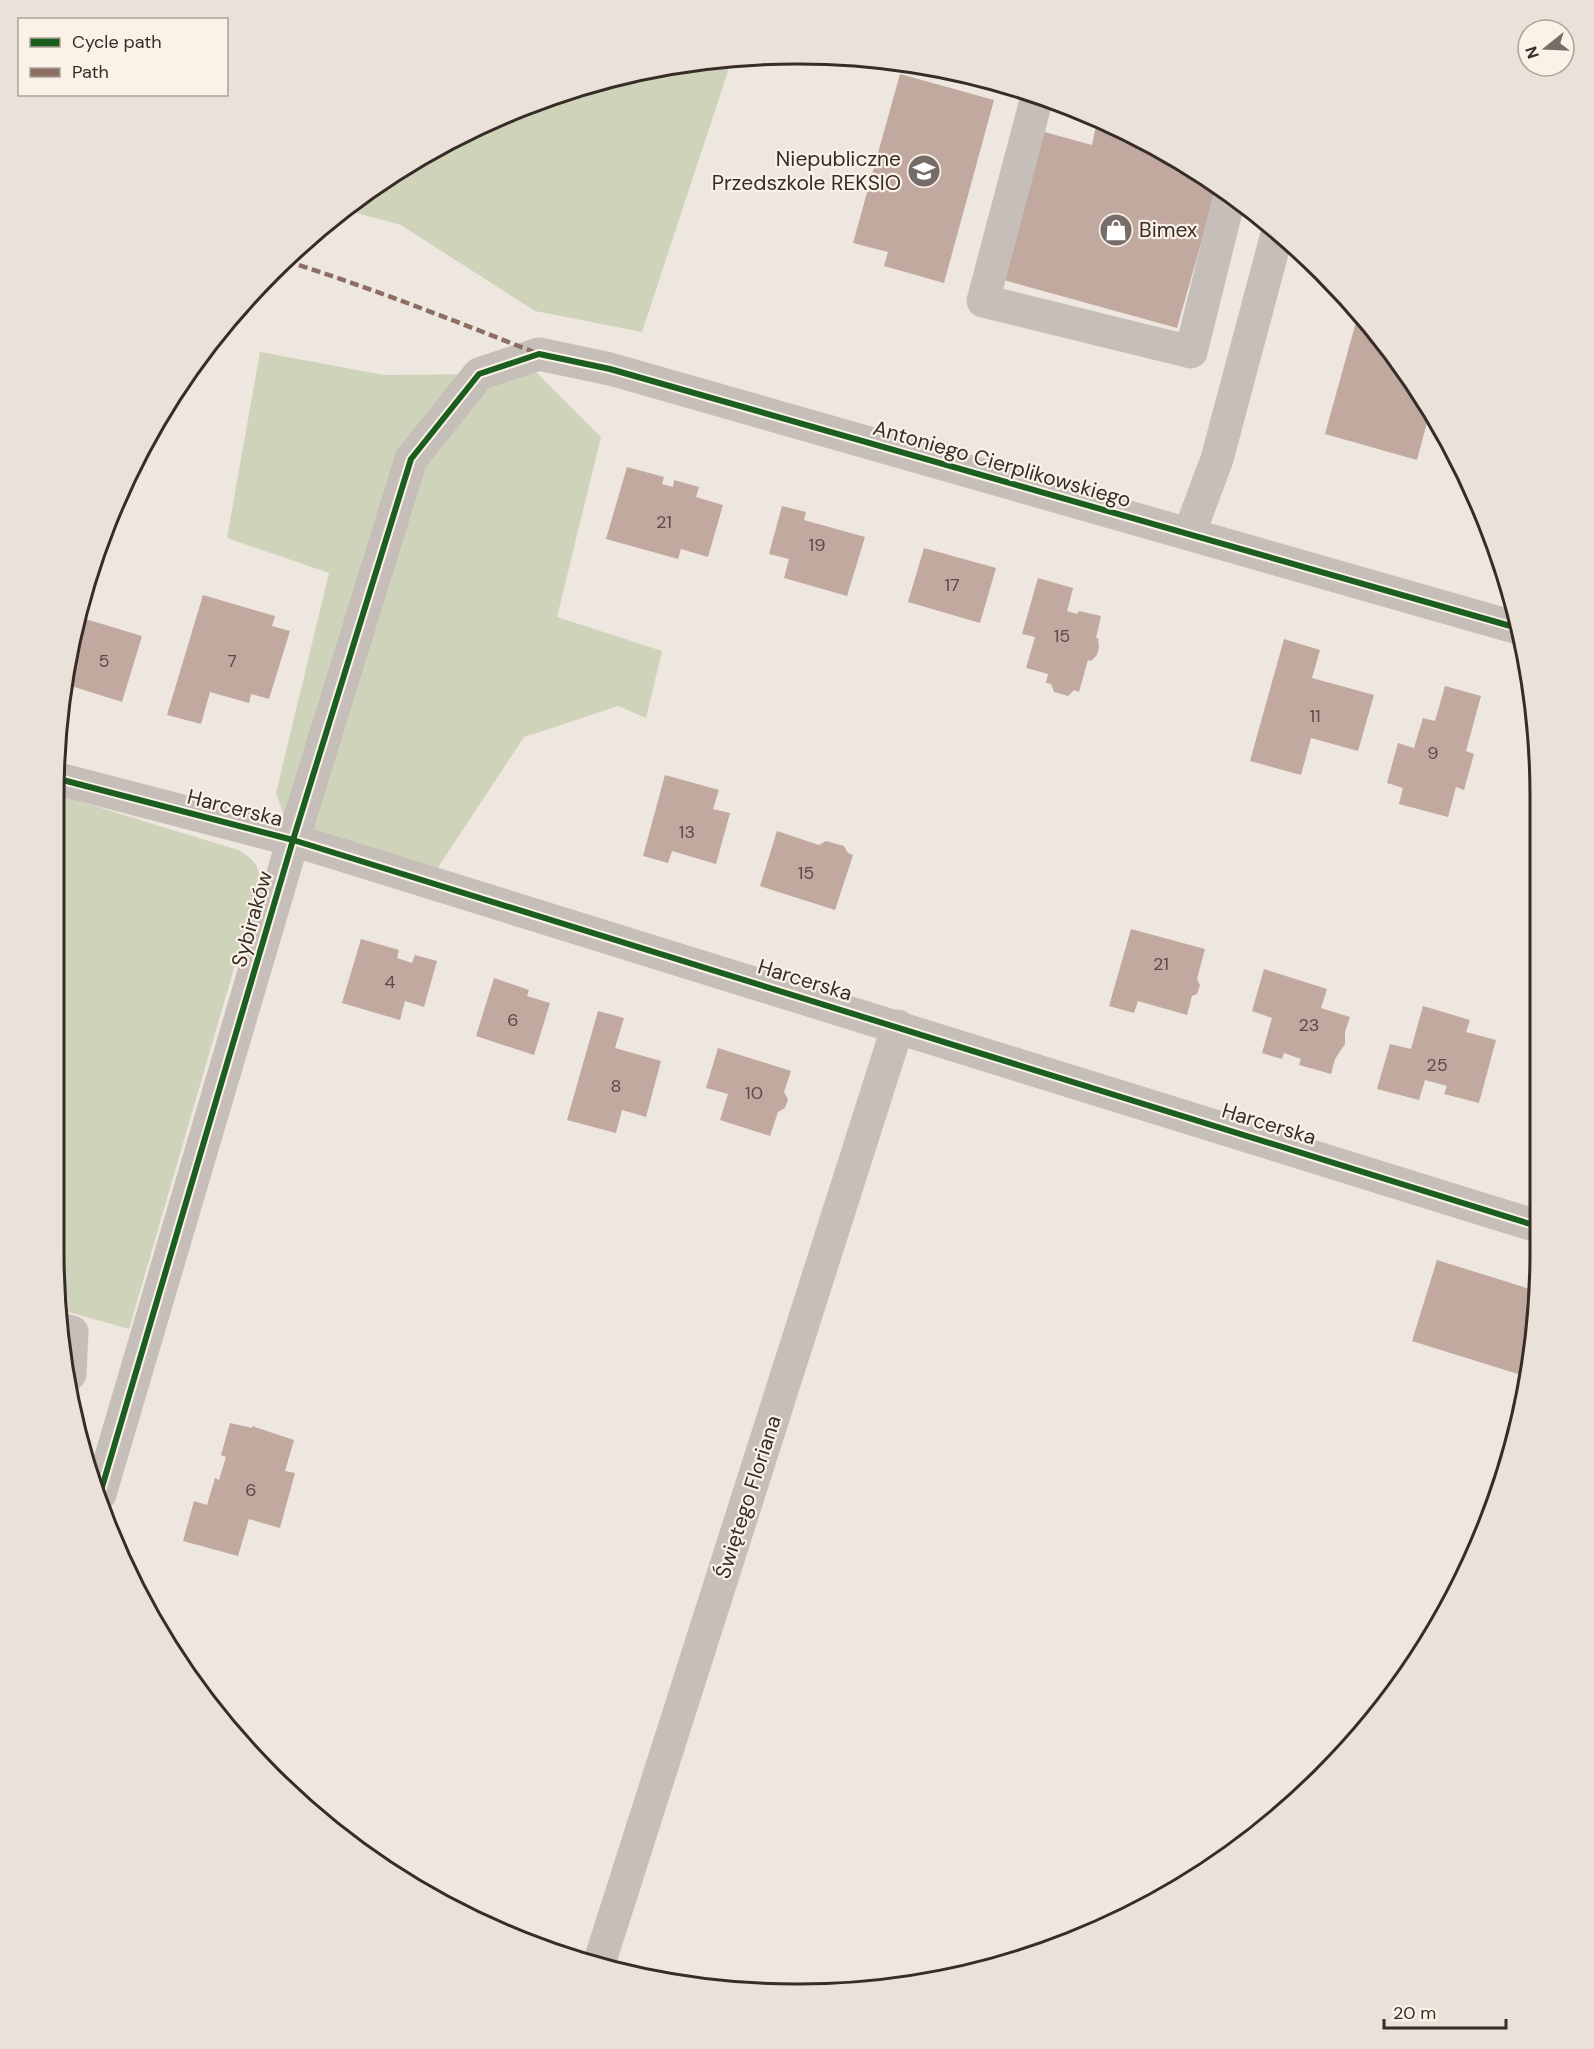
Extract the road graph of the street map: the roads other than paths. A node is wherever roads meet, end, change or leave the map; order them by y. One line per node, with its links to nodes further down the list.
1 (1035, 104): 2 (street)
2 (1228, 205)
3 (1275, 242): 5 (street)
4 (479, 374): 5 (street, Antoniego Cierplikowskiego); 8 (street, Sybiraków)
5 (1189, 534): 6 (street, Antoniego Cierplikowskiego)
6 (1509, 626)
7 (65, 780): 8 (street, Harcerska)
8 (293, 840): 9 (street, Harcerska); 13 (street, Sybiraków)
9 (898, 1026): 10 (street, Harcerska); 14 (street, Świętego Floriana)
10 (1530, 1224)
11 (69, 1331): 12 (street)
12 (71, 1349)
13 (103, 1485)
14 (601, 1958)

